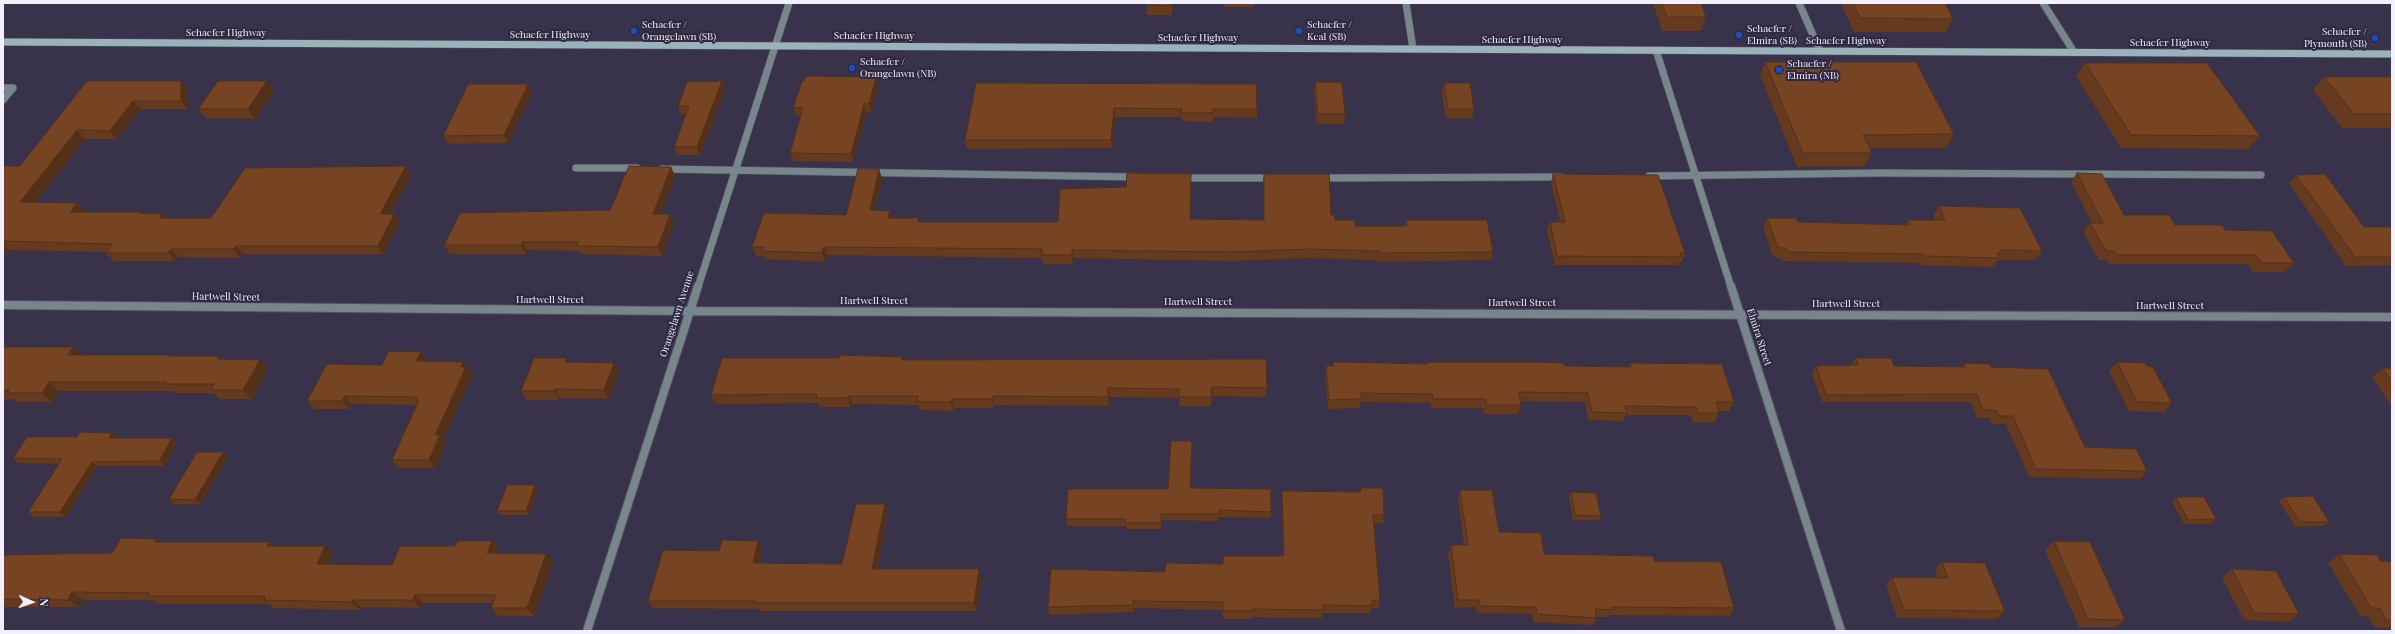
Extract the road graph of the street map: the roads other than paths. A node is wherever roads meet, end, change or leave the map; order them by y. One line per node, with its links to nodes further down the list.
1 (789, 3): 6 (street, Orangelawn Avenue)
2 (1406, 3): 7 (street)
3 (1799, 3): 9 (street)
4 (2043, 3): 10 (street)
5 (3, 42): 6 (main road, Schaefer Highway)
6 (775, 46): 7 (main road, Schaefer Highway); 15 (street, Orangelawn Avenue)
7 (1413, 49): 8 (main road, Schaefer Highway)
8 (1656, 50): 9 (main road, Schaefer Highway); 16 (street, Elmira Street)
9 (1820, 51): 10 (main road, Schaefer Highway)
10 (2074, 52): 11 (main road, Schaefer Highway)
11 (2392, 54)
12 (3, 88): 13 (street)
13 (3, 100)
14 (576, 168): 15 (street)
15 (735, 169): 19 (street); 25 (street, Orangelawn Avenue)
16 (1696, 175): 17 (street); 18 (street); 26 (street, Elmira Street)
17 (2261, 175)
18 (1640, 176)
19 (1142, 177)
20 (1568, 177): 23 (street)
21 (1174, 178): 22 (street)
22 (1284, 178)
23 (1308, 178)
24 (3, 305): 25 (street, Hartwell Street)
25 (688, 311): 26 (street, Hartwell Street); 28 (street, Orangelawn Avenue)
26 (1740, 314): 27 (street, Hartwell Street); 29 (street, Elmira Street)
27 (2392, 317)
28 (587, 631)
29 (1841, 631)

